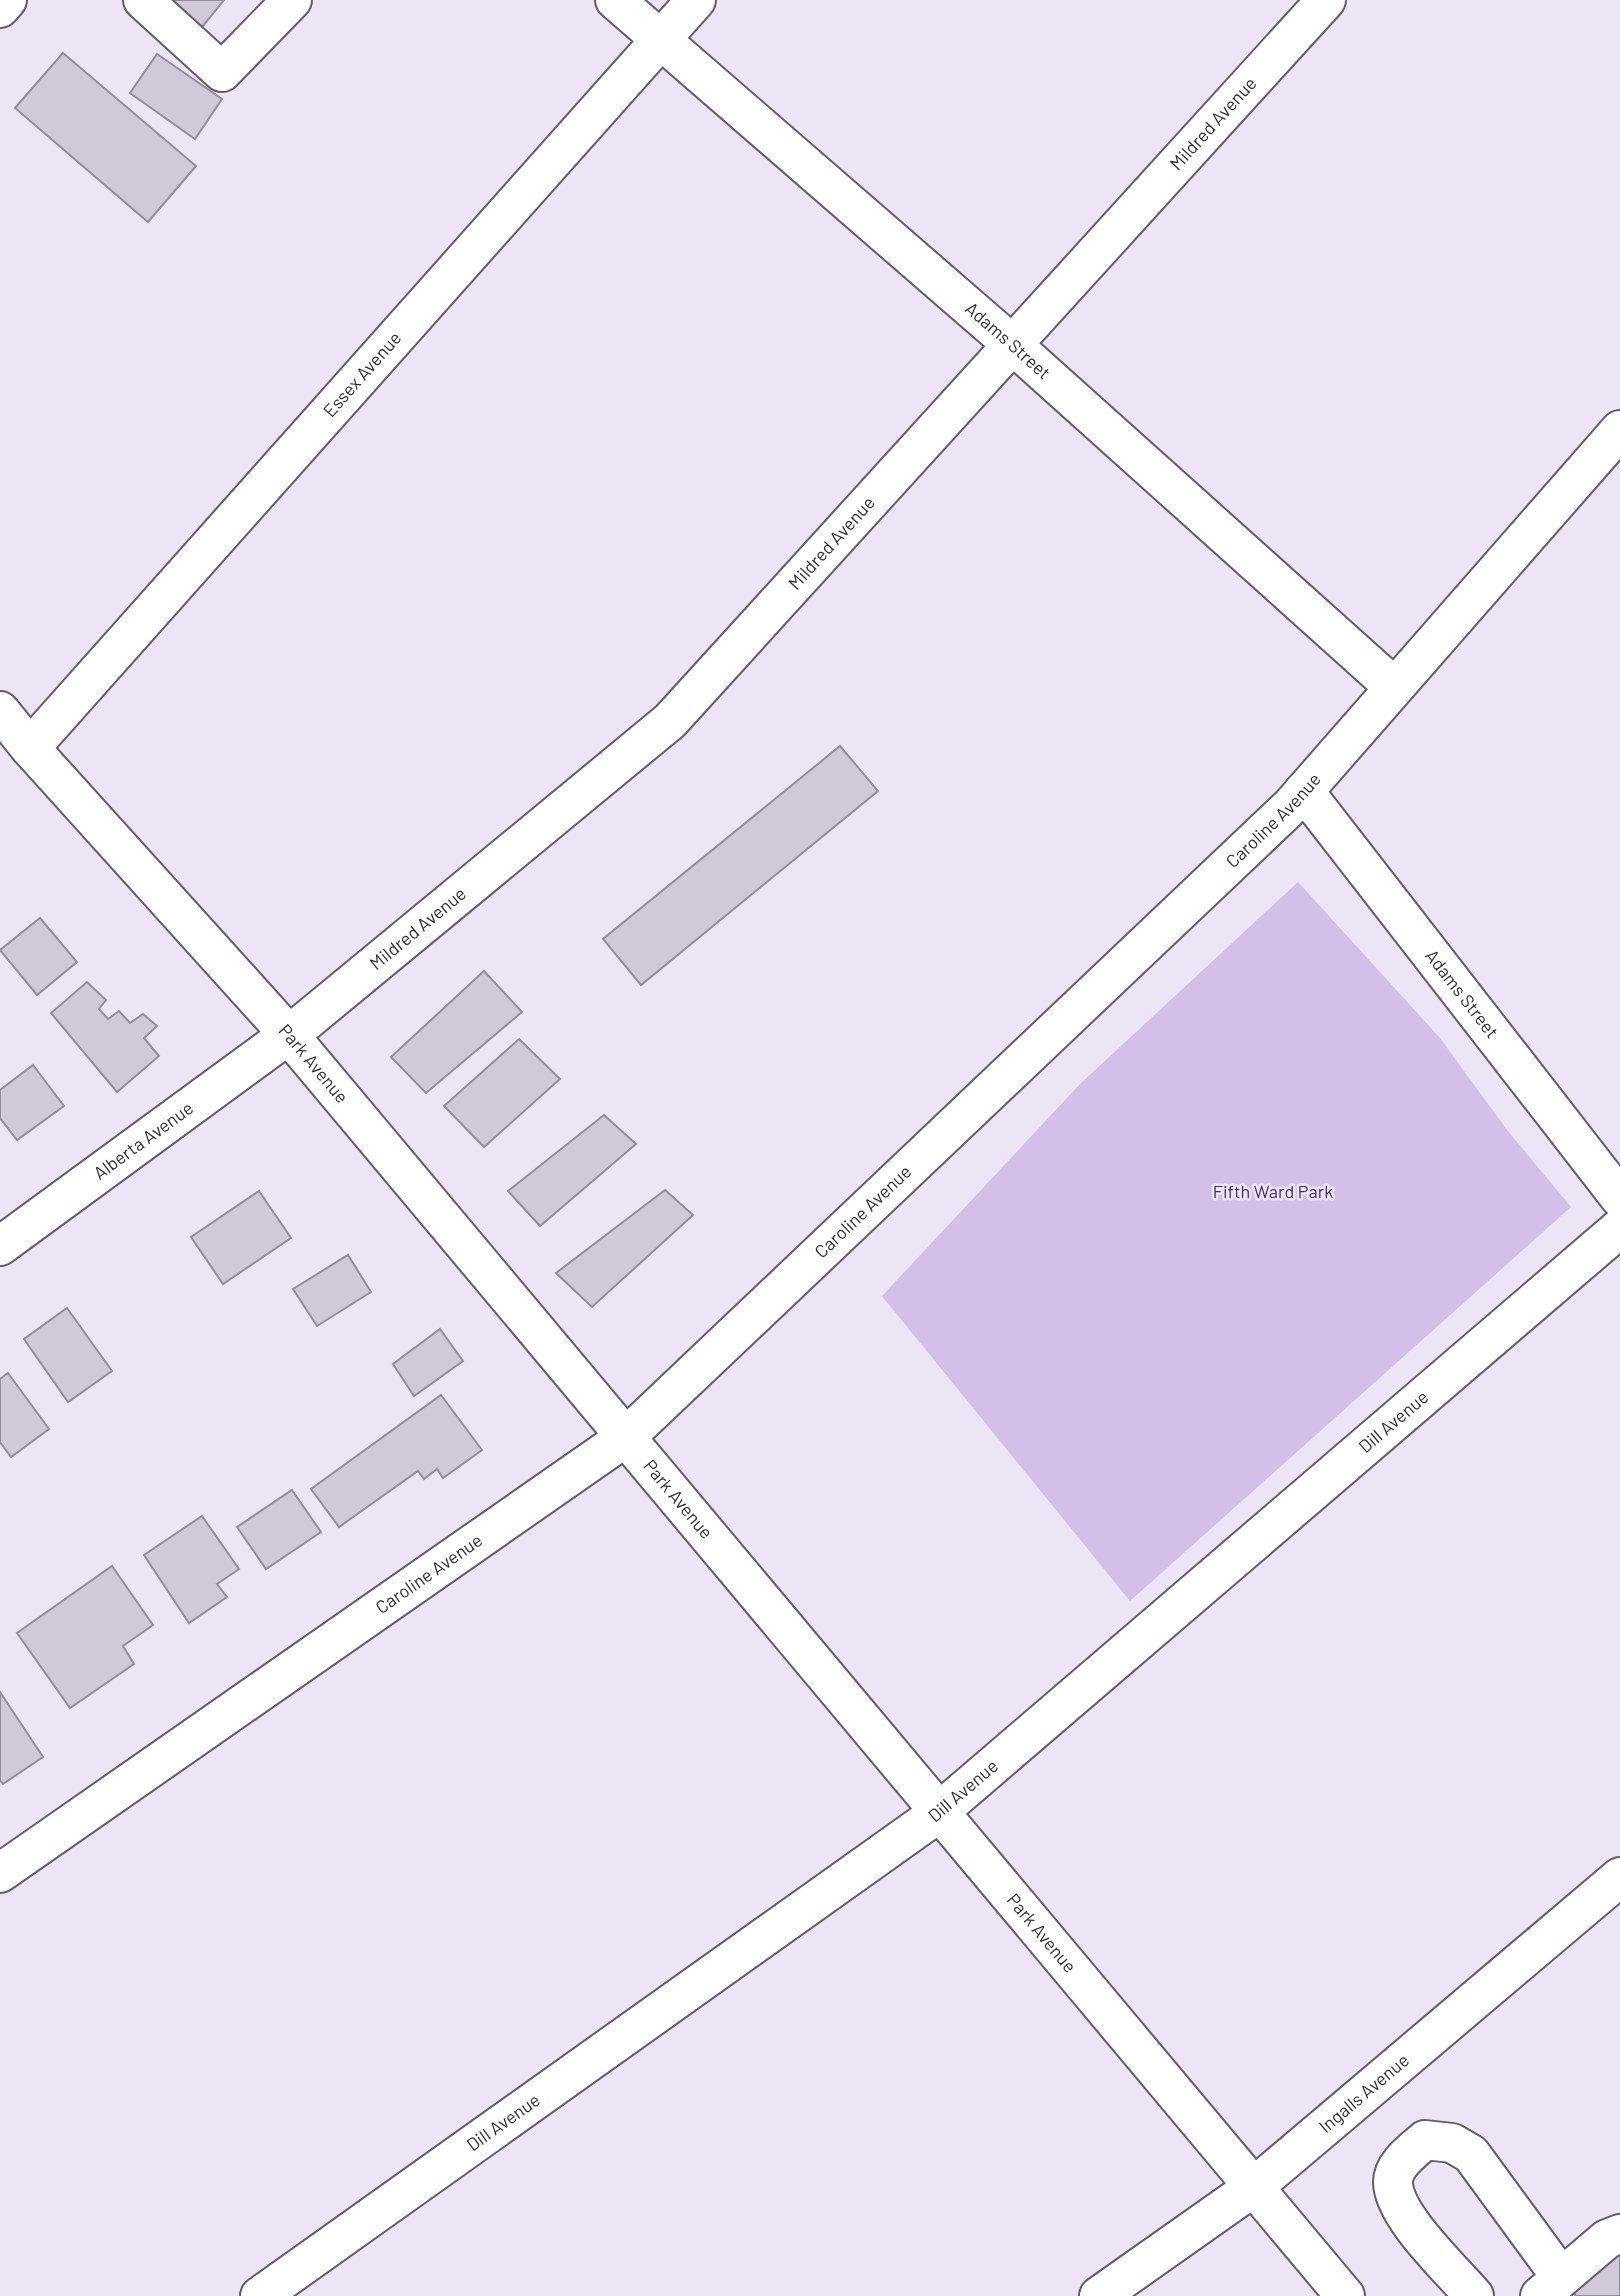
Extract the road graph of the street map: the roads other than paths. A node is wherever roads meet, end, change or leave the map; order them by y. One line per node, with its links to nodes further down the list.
1 (7, 0): 7 (street)
2 (143, 0): 3 (street)
3 (292, 0)
4 (614, 0): 8 (street, Adams Street)
5 (696, 0): 8 (street, Essex Avenue)
6 (1326, 0): 9 (street, Mildred Avenue)
7 (0, 8)
8 (660, 41): 9 (street, Adams Street); 13 (street, Essex Avenue)
9 (1014, 346): 11 (street, Adams Street); 15 (street, Mildred Avenue)
10 (1620, 429): 11 (street, Caroline Avenue)
11 (1394, 687): 14 (street, Caroline Avenue)
12 (0, 710): 13 (street, Park Avenue)
13 (30, 748): 15 (street, Park Avenue)
14 (1304, 791): 16 (street, Adams Street); 19 (street, Caroline Avenue)
15 (289, 1035): 18 (street, Alberta Avenue); 19 (street, Park Avenue)
16 (1620, 1198)
17 (1620, 1228): 20 (street, Dill Avenue)
18 (0, 1246)
19 (626, 1437): 20 (street, Park Avenue); 21 (street, Caroline Avenue)
20 (940, 1811): 23 (street, Park Avenue); 26 (street, Dill Avenue)
21 (0, 1873)
22 (1620, 1877): 23 (street, Ingalls Avenue)
23 (1255, 2186): 27 (street, Ingalls Avenue); 28 (street, Park Avenue)
24 (1620, 2234): 25 (street)
25 (1550, 2287): 29 (street)
26 (260, 2296)
27 (1099, 2296)
28 (1345, 2296)
29 (1474, 2296)

